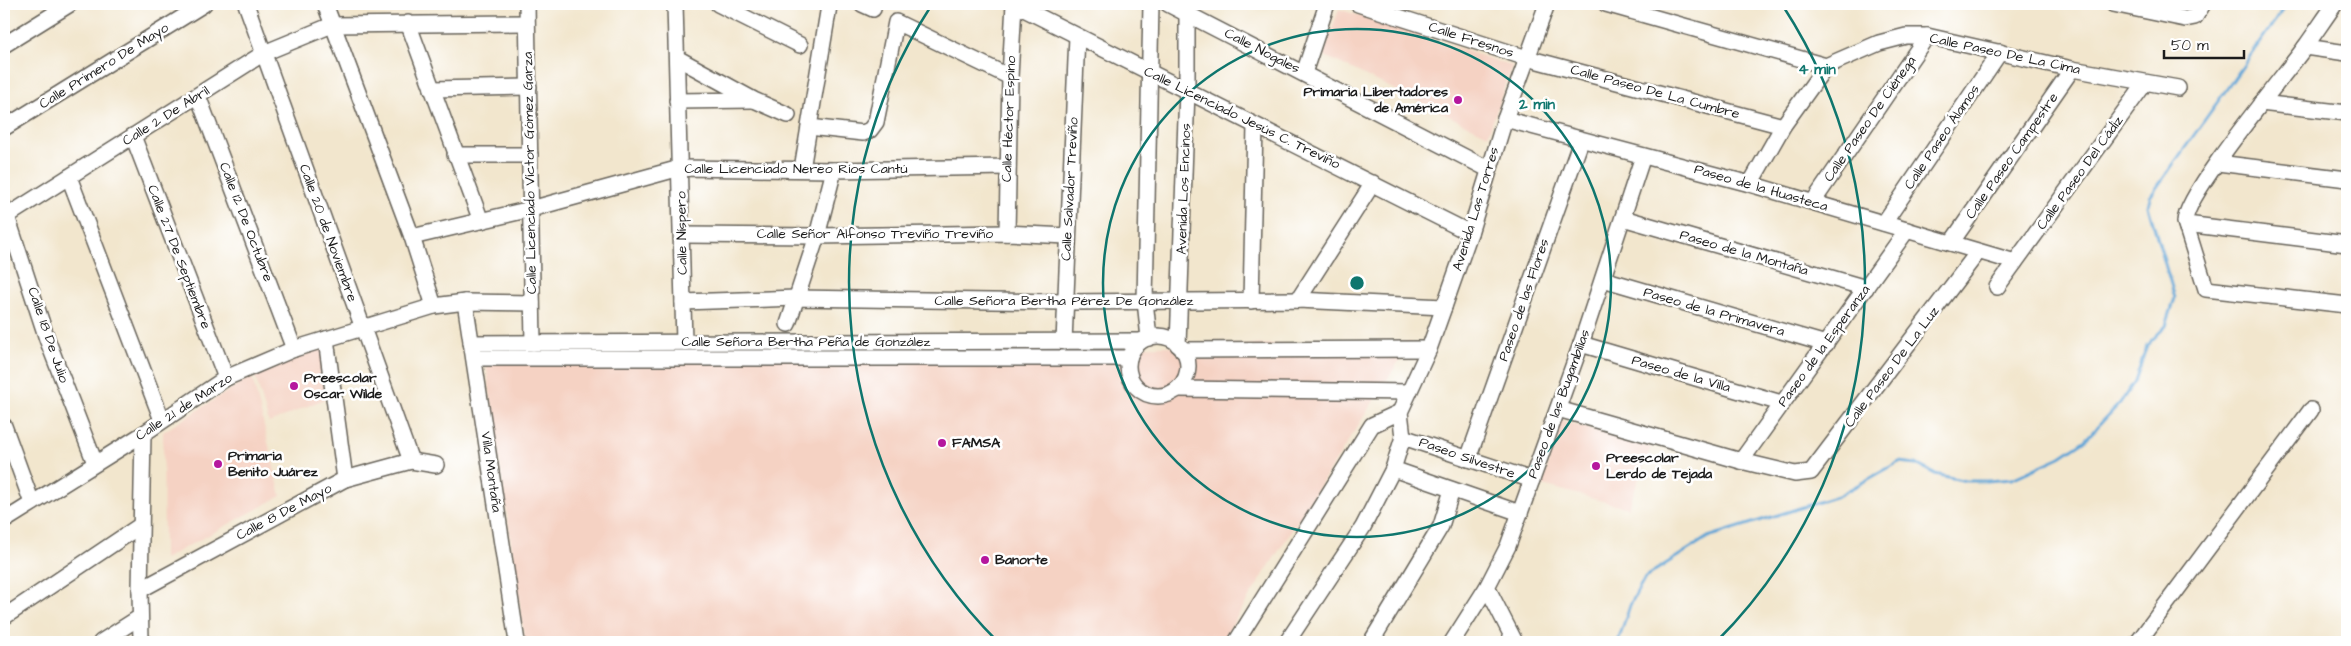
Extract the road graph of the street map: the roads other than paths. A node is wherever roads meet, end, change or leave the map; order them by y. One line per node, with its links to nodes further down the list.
1 (70, 4): 25 (street)
2 (204, 4): 53 (street, Calle Primero De Mayo)
3 (246, 4): 29 (street, Calle 20 de Noviembre)
4 (325, 4): 22 (street)
5 (527, 4): 21 (street, Calle Licenciado Víctor Gómez Garza)
6 (675, 4): 31 (street, Calle Níspero)
7 (718, 4): 26 (street)
8 (1014, 4): 23 (street, Calle Licenciado Jesús C. Treviño); 37 (street, Calle Héctor Espino)
9 (1152, 4): 35 (street)
10 (1168, 4): 19 (street, Calle Nogales)
11 (1327, 4): 36 (street)
12 (1358, 4): 32 (street, Calle Fresnos)
13 (1547, 4): 32 (street, Avenida Las Torres)
14 (1606, 4): 33 (street)
15 (2113, 4): 16 (street)
16 (2203, 4)
17 (2335, 4): 27 (street)
18 (830, 6): 52 (street)
19 (1187, 9): 36 (street, Calle Nogales); 42 (street, Avenida Los Encinos)
20 (408, 23): 21 (street); 22 (street); 41 (street)
21 (527, 23): 39 (street, Calle Licenciado Víctor Gómez Garza)
22 (332, 25): 29 (street, Calle 2 De Abril); 82 (street)
23 (1077, 36): 35 (street, Calle Licenciado Jesús C. Treviño); 81 (street, Calle Salvador Treviño)
24 (1928, 36): 28 (street, Calle Paseo De La Cima); 33 (street, Calle Paseo De La Cima); 69 (street, Calle Paseo De Ciénega)
25 (4, 44)
26 (800, 45)
27 (2305, 47): 30 (street); 46 (street)
28 (2000, 52): 34 (street, Calle Paseo De La Cima); 74 (street, Calle Paseo Álamos)
29 (264, 53): 43 (street, Calle 2 De Abril); 103 (street, Calle 20 de Noviembre)
30 (2347, 53)
31 (676, 58): 44 (street); 45 (street, Calle Níspero)
32 (1526, 58): 49 (street, Avenida Las Torres); 51 (street, Calle Paseo De La Cumbre)
33 (1826, 66): 51 (street)
34 (2072, 69): 38 (street, Calle Paseo De La Cima); 83 (street, Calle Paseo Campestre)
35 (1150, 72): 42 (street, Calle Licenciado Jesús C. Treviño); 92 (street)
36 (1304, 73): 63 (street, Calle Nogales)
37 (1010, 77): 52 (street); 60 (street, Calle Héctor Espino)
38 (2145, 83): 40 (street, Calle Paseo De La Cima); 86 (street, Calle Paseo Del Cádiz)
39 (529, 87): 41 (street); 56 (street, Calle Licenciado Víctor Gómez Garza)
40 (2178, 88)
41 (432, 89): 57 (street)
42 (1187, 90): 50 (street, Calle Licenciado Jesús C. Treviño); 97 (street, Avenida Los Encinos)
43 (198, 96): 54 (street, Calle 2 De Abril); 112 (street, Calle 12 De Octubre)
44 (754, 100): 45 (street); 48 (street)
45 (677, 101): 61 (street, Calle Níspero)
46 (2261, 103): 47 (street); 59 (street)
47 (2347, 113)
48 (788, 115)
49 (1505, 120): 55 (street, Paseo de la Huasteca); 63 (street, Avenida Las Torres)
50 (1255, 126): 67 (street, Calle Licenciado Jesús C. Treviño); 93 (street)
51 (1783, 126): 68 (street)
52 (809, 127): 62 (street)
53 (4, 128)
54 (133, 136): 65 (street, Calle 2 De Abril); 117 (street, Calle 27 De Septiembre)
55 (1581, 140): 58 (street, Paseo de la Huasteca); 128 (street, Paseo de las Flores)
56 (530, 154): 57 (street); 70 (street, Calle Licenciado Víctor Gómez Garza)
57 (456, 155): 73 (street)
58 (1643, 156): 68 (street, Paseo de la Huasteca); 72 (street, Paseo de las Bugambilias)
59 (2218, 163): 66 (street); 75 (street)
60 (1008, 167): 64 (street, Calle Licenciado Nereo Ríos Cantú); 77 (street, Calle Héctor Espino)
61 (680, 168): 62 (street, Calle Licenciado Nereo Ríos Cantú); 70 (street, Calle Licenciado Nereo Ríos Cantú); 79 (street, Calle Níspero)
62 (802, 169): 64 (street, Calle Licenciado Nereo Ríos Cantú)
63 (1488, 169): 78 (street, Avenida Las Torres)
64 (834, 170): 80 (street)
65 (69, 177): 71 (street, Calle 2 De Abril); 124 (street)
66 (2347, 179)
67 (1373, 183): 78 (street, Calle Licenciado Jesús C. Treviño); 91 (street)
68 (1750, 184): 69 (street, Paseo de la Huasteca)
69 (1813, 202): 74 (street, Paseo de la Huasteca)
70 (531, 208): 73 (street, Calle Licenciado Nereo Ríos Cantú); 98 (street, Calle Licenciado Víctor Gómez Garza)
71 (5, 213): 131 (street, Calle 18 De Julio)
72 (1623, 218): 87 (street, Paseo de las Bugambilias); 89 (street, Paseo de la Montaña)
73 (481, 221): 82 (street, Calle Licenciado Nereo Ríos Cantú)
74 (1884, 223): 76 (street, Paseo de la Huasteca)
75 (2186, 224): 84 (street); 99 (street)
76 (1907, 230): 83 (street, Paseo de la Huasteca); 89 (street, Paseo de la Esperanza)
77 (1007, 233): 80 (street, Calle Señor Alfonso Treviño Treviño); 81 (street, Calle Señor Alfonso Treviño Treviño)
78 (1470, 233): 101 (street, Avenida Las Torres)
79 (682, 235): 80 (street, Calle Señor Alfonso Treviño Treviño); 95 (street, Calle Níspero)
80 (817, 236): 90 (street)
81 (1067, 236): 96 (street, Calle Salvador Treviño)
82 (412, 237): 100 (street)
83 (1951, 243): 85 (street, Paseo de la Huasteca)
84 (2347, 244)
85 (1978, 252): 86 (street, Paseo de la Huasteca); 130 (street, Calle Paseo De La Luz)
86 (2015, 262): 88 (street, Calle Paseo Del Cádiz)
87 (1603, 280): 109 (street, Paseo de las Bugambilias); 110 (street, Paseo de la Primavera)
88 (1997, 287)
89 (1866, 288): 110 (street, Paseo de la Esperanza)
90 (795, 298): 95 (street, Calle Señora Bertha Pérez De González); 96 (street, Calle Señora Bertha Pérez De González); 102 (street)
91 (1298, 300): 93 (street, Calle Señora Bertha Pérez De González); 101 (street, Calle Señora Bertha Pérez De González)
92 (1145, 301): 96 (street, Calle Señora Bertha Pérez De González); 97 (street, Calle Señora Bertha Pérez De González); 105 (street)
93 (1251, 301): 97 (street, Calle Señora Bertha Pérez De González)
94 (465, 302): 98 (street); 100 (street, Calle 21 de Marzo); 114 (street, Villa Montaña)
95 (683, 302): 106 (street, Calle Níspero)
96 (1065, 302): 107 (street, Calle Salvador Treviño)
97 (1179, 302): 111 (street, Avenida Los Encinos)
98 (532, 303): 108 (street, Calle Licenciado Víctor Gómez Garza)
99 (2347, 305)
100 (434, 306): 103 (street, Calle 21 de Marzo)
101 (1444, 307): 113 (street, Avenida Las Torres)
102 (788, 324)
103 (362, 326): 104 (street, Calle 21 de Marzo); 129 (street, Calle 20 de Noviembre)
104 (326, 339): 112 (street, Calle 21 de Marzo); 134 (street)
105 (1145, 340): 107 (street, Calle Señora Bertha Peña de González); 111 (street); 116 (street)
106 (684, 342): 107 (street, Calle Señora Bertha Peña de González); 115 (street, Calle Señora Bertha Peña de González)
107 (1064, 342)
108 (534, 343): 114 (street, Calle Señora Bertha Peña de González); 115 (street, Calle Señora Bertha Peña de González)
109 (1581, 344): 120 (street, Paseo de la Villa); 121 (street, Paseo de las Bugambilias)
110 (1826, 344): 120 (street, Paseo de la Esperanza)
111 (1180, 347): 113 (street); 118 (street)
112 (294, 348): 117 (street, Calle 21 de Marzo)
113 (1429, 349): 119 (street, Avenida Las Torres)
114 (473, 350): 115 (street, Calle Señora Bertha Peña de González); 147 (street, Villa Montaña)
115 (586, 350): 116 (street, Calle Señora Bertha Peña de González)
116 (1129, 358): 118 (street)
117 (226, 378): 124 (street, Calle 21 de Marzo)
118 (1178, 389): 119 (street)
119 (1408, 392): 123 (street, Avenida Las Torres)
120 (1781, 403): 130 (street, Paseo de la Esperanza)
121 (1558, 408): 130 (street); 135 (street, Paseo de las Bugambilias)
122 (2311, 410): 153 (street)
123 (1400, 412): 127 (street, Avenida Las Torres); 148 (street)
124 (162, 420): 126 (street, Calle 21 de Marzo)
125 (4, 426): 137 (street)
126 (143, 434): 131 (street, Calle 21 de Marzo); 140 (street)
127 (1403, 437): 128 (street, Paseo Silvestre); 133 (street, Avenida Las Torres)
128 (1468, 459): 135 (street, Paseo Silvestre)
129 (411, 461): 132 (street, Calle 8 De Mayo); 134 (street, Calle 8 De Mayo)
130 (1741, 461)
131 (95, 463): 137 (street, Calle 21 de Marzo)
132 (436, 465)
133 (1393, 469): 136 (street); 149 (street, Avenida Las Torres)
134 (345, 479): 142 (street, Calle 8 De Mayo)
135 (1532, 480): 138 (street, Paseo de las Bugambilias)
136 (1452, 490): 138 (street); 150 (street)
137 (32, 503): 139 (street, Calle 21 de Marzo)
138 (1520, 513): 141 (street, Paseo de las Bugambilias)
139 (4, 521)
140 (141, 525): 142 (street); 143 (street)
141 (1487, 587): 151 (street, Paseo de las Bugambilias); 152 (street)
142 (140, 590): 144 (street)
143 (4, 617)
144 (140, 617): 145 (street); 146 (street)
145 (100, 642)
146 (141, 642)
147 (517, 642)
148 (1236, 642)
149 (1287, 642)
150 (1371, 642)
151 (1452, 642)
152 (1515, 642)
153 (2138, 642)

